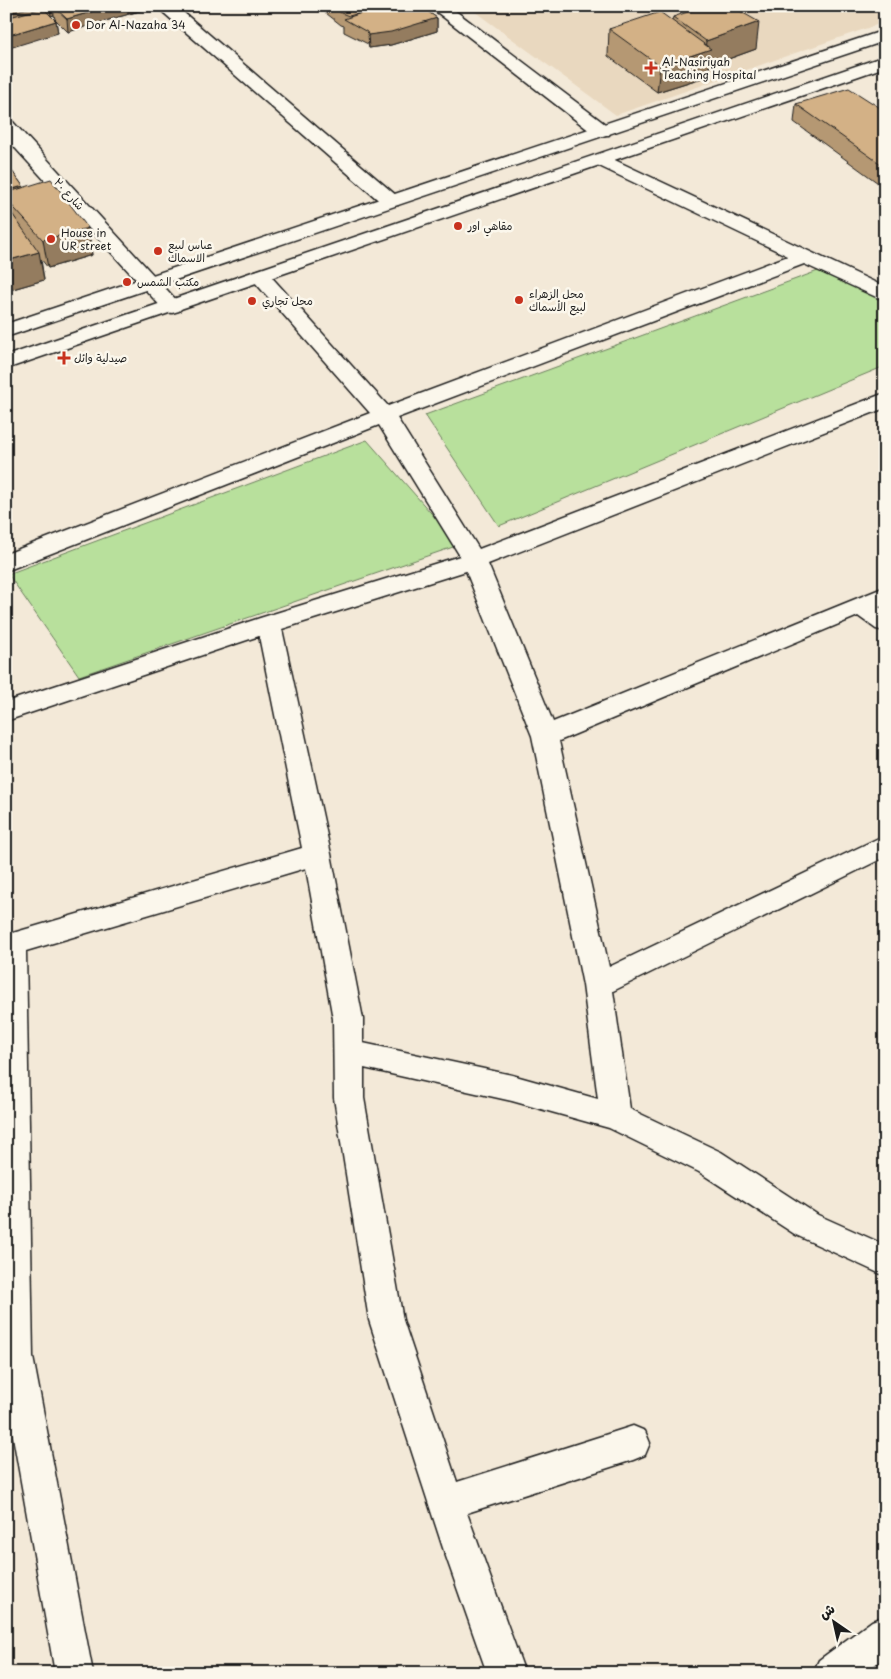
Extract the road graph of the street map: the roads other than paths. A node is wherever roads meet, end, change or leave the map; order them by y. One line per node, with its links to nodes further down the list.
1 (165, 6): 8 (street)
2 (438, 6): 5 (street)
3 (885, 34): 5 (street)
4 (885, 61): 7 (street)
5 (602, 131): 8 (street)
6 (10, 137): 11 (street, شارع ٣٠)
7 (602, 160): 9 (street); 10 (street)
8 (391, 201): 11 (street)
9 (805, 257): 12 (street); 17 (street)
10 (260, 276): 13 (street); 17 (street)
11 (150, 284): 13 (street, شارع ٣٠); 14 (street)
12 (885, 295)
13 (172, 307): 15 (street)
14 (6, 331)
15 (6, 363)
16 (885, 400): 18 (street)
17 (384, 415): 18 (street); 19 (street)
18 (474, 560): 23 (street); 25 (street)
19 (6, 563)
20 (885, 595): 21 (street)
21 (860, 605): 22 (street); 25 (street)
22 (885, 623)
23 (268, 624): 24 (street); 27 (street)
24 (6, 712)
25 (545, 736): 29 (street)
26 (885, 845): 29 (street)
27 (317, 854): 28 (street); 30 (street)
28 (9, 945): 36 (street)
29 (598, 985): 31 (street)
30 (348, 1052): 31 (street); 34 (street)
31 (616, 1117): 32 (street)
32 (885, 1261)
33 (633, 1443): 34 (street)
34 (446, 1504): 37 (street)
35 (885, 1634): 38 (street)
36 (74, 1673)
37 (506, 1673)
38 (832, 1673)

